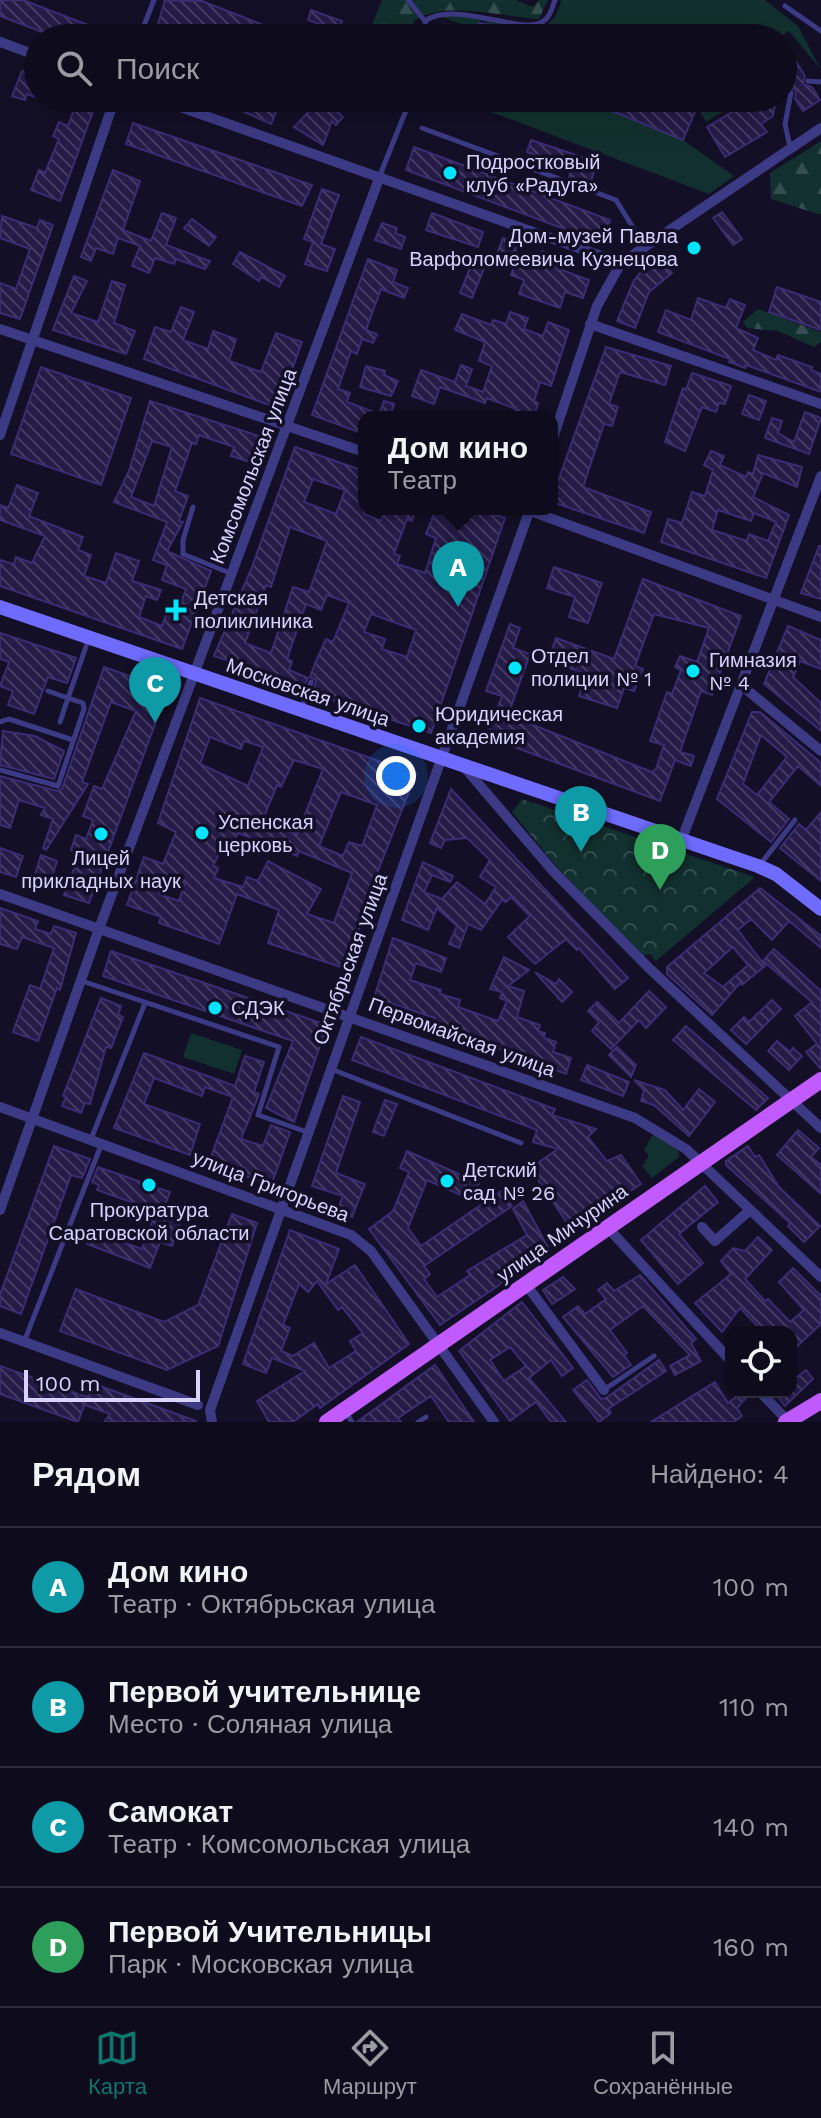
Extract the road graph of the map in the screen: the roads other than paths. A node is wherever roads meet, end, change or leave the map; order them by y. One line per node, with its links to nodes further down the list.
1 (154, 0): 6 (lane)
2 (408, 0): 5 (lane)
3 (555, 0): 5 (lane)
4 (785, 6): 8 (lane)
5 (425, 21): 7 (lane)
6 (145, 24)
7 (425, 24)
8 (821, 31)
9 (0, 42): 10 (street)
10 (24, 51)
11 (808, 81): 12 (lane)
12 (821, 82)
13 (110, 112): 25 (street)
14 (195, 112): 20 (street)
15 (405, 112): 20 (lane, Комсомольская улица)
16 (787, 112): 19 (lane)
17 (422, 128): 21 (lane)
18 (821, 128): 19 (street)
19 (790, 147): 21 (street)
20 (380, 176): 22 (street); 28 (street, Комсомольская улица)
21 (645, 247): 22 (street)
22 (621, 263): 23 (street)
23 (590, 324): 26 (street); 27 (street)
24 (0, 329): 25 (street)
25 (33, 341): 28 (street); 29 (street)
26 (821, 404)
27 (558, 423)
28 (287, 424): 30 (street); 35 (street, Комсомольская улица)
29 (0, 435)
30 (358, 450)
31 (821, 476): 36 (street)
32 (193, 507): 35 (lane)
33 (526, 515): 50 (street, Октябрьская улица)
34 (544, 515): 36 (street)
35 (231, 573): 40 (street, Комсомольская улица)
36 (774, 599): 38 (street); 42 (street)
37 (0, 607): 39 (main road, Московская улица)
38 (821, 617)
39 (89, 638): 40 (main road, Московская улица); 44 (lane)
40 (194, 674): 45 (main road, Московская улица); 58 (street, Комсомольская улица)
41 (311, 682): 45 (lane)
42 (741, 685): 49 (street); 54 (street)
43 (48, 691): 44 (lane)
44 (68, 698): 47 (lane); 48 (lane)
45 (301, 711): 50 (main road, Московская улица)
46 (0, 722): 48 (lane)
47 (60, 722)
48 (73, 740): 52 (lane)
49 (821, 751)
50 (441, 760): 51 (main road, Московская улица); 61 (street, Октябрьская улица)
51 (465, 768): 54 (main road, Московская улица); 64 (street)
52 (0, 770)
53 (795, 820): 55 (lane)
54 (681, 841): 55 (main road, Московская улица)
55 (758, 866): 57 (main road, Московская улица)
56 (0, 894): 58 (street, Первомайская улица)
57 (821, 909)
58 (100, 926): 59 (street, Комсомольская улица); 61 (street, Первомайская улица)
59 (81, 980): 60 (lane); 66 (street, Комсомольская улица)
60 (145, 1003): 68 (lane); 69 (lane)
61 (349, 1016): 62 (street, Октябрьская улица); 71 (street, Первомайская улица)
62 (330, 1069): 68 (street, Октябрьская улица); 70 (lane)
63 (821, 1080): 64 (main road, улица Мичурина)
64 (792, 1101): 67 (street); 71 (main road, улица Мичурина)
65 (0, 1107): 66 (street, улица Григорьева)
66 (31, 1118): 69 (street, улица Григорьева); 73 (street, Комсомольская улица)
67 (821, 1128)
68 (307, 1132): 72 (street, Октябрьская улица)
69 (97, 1141): 72 (street, улица Григорьева); 80 (lane)
70 (521, 1143)
71 (699, 1162): 74 (street, Первомайская улица); 75 (main road, улица Мичурина)
72 (280, 1208): 81 (street, улица Григорьева); 90 (street, Октябрьская улица)
73 (0, 1210)
74 (750, 1210): 76 (street); 77 (street, Первомайская улица)
75 (607, 1227): 78 (main road, улица Мичурина); 82 (street)
76 (702, 1227)
77 (821, 1277)
78 (525, 1283): 81 (main road, улица Мичурина); 84 (street)
79 (0, 1333): 80 (street)
80 (24, 1342): 87 (street)
81 (438, 1344): 88 (main road, улица Мичурина); 93 (street, улица Григорьева)
82 (725, 1355)
83 (654, 1356): 84 (lane)
84 (604, 1390)
85 (766, 1398): 94 (street)
86 (821, 1401): 94 (main road)
87 (198, 1405)
88 (348, 1416): 91 (main road, улица Мичурина)
89 (426, 1417): 92 (lane)
90 (212, 1422)
91 (327, 1422)
92 (418, 1422)
93 (494, 1422)
94 (788, 1422)

